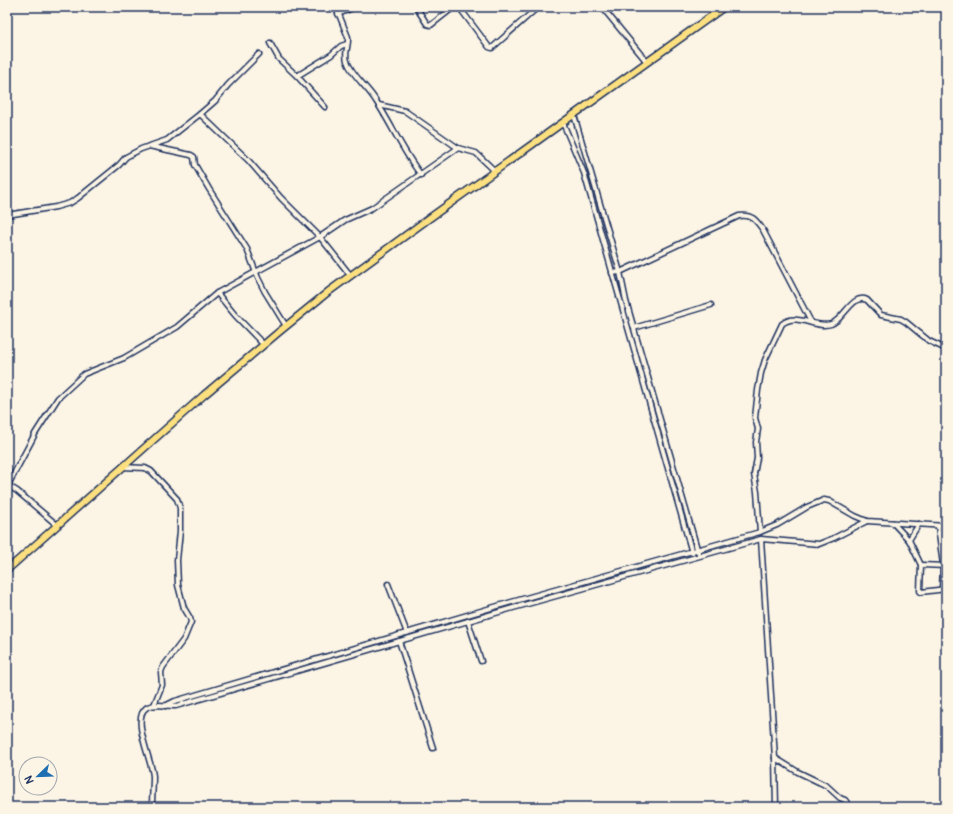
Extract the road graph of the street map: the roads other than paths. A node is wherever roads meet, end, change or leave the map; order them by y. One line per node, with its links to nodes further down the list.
1 (336, 7): 11 (street)
2 (355, 7): 11 (street)
3 (416, 7): 4 (street)
4 (454, 7)
5 (459, 7): 10 (street)
6 (468, 7): 10 (street)
7 (538, 7): 10 (street)
8 (602, 7): 15 (street)
9 (724, 7): 15 (main road)
10 (463, 11)
11 (338, 14): 13 (street)
12 (270, 43): 16 (street)
13 (347, 44): 16 (street); 17 (street)
14 (259, 54): 19 (street)
15 (647, 62): 20 (main road)
16 (297, 76): 18 (street)
17 (379, 105): 23 (street); 25 (street)
18 (325, 107)
19 (200, 114): 22 (street); 27 (street)
20 (574, 116): 21 (main road); 29 (street)
21 (563, 123): 24 (main road); 30 (street)
22 (148, 146): 26 (street); 28 (street)
23 (458, 148): 24 (street); 25 (street)
24 (495, 171): 31 (main road)
25 (421, 175): 27 (street)
26 (7, 215)
27 (320, 237): 28 (street); 31 (street)
28 (255, 272): 32 (street); 35 (street)
29 (620, 272): 30 (street); 34 (street); 36 (street)
30 (612, 273): 51 (street)
31 (351, 276): 35 (main road)
32 (217, 293): 37 (street); 40 (street)
33 (711, 305): 36 (street)
34 (811, 322): 38 (street); 47 (street)
35 (286, 326): 37 (main road)
36 (634, 328): 50 (street)
37 (263, 344): 39 (main road)
38 (946, 349)
39 (122, 467): 44 (main road); 63 (street)
40 (8, 485): 44 (street)
41 (867, 521): 42 (street); 47 (street); 48 (street)
42 (893, 523): 43 (street); 49 (street)
43 (919, 524): 45 (street); 49 (street)
44 (57, 525): 56 (main road)
45 (938, 526): 46 (street); 55 (street)
46 (946, 526)
47 (760, 532): 50 (street)
48 (761, 539): 52 (street); 66 (street)
49 (909, 540): 54 (street)
50 (698, 550): 51 (street); 52 (street)
51 (691, 552): 53 (street); 60 (street)
52 (700, 556): 53 (street)
53 (693, 558): 59 (street)
54 (921, 565): 55 (street); 58 (street)
55 (945, 565): 58 (street)
56 (7, 570)
57 (388, 584): 60 (street)
58 (944, 589)
59 (468, 621): 61 (street); 62 (street)
60 (407, 633): 64 (street)
61 (400, 641): 64 (street); 65 (street)
62 (481, 661)
63 (154, 705): 64 (street); 67 (street)
64 (163, 706)
65 (433, 748)
66 (775, 758): 68 (street); 69 (street)
67 (152, 807)
68 (776, 807)
69 (850, 807)

